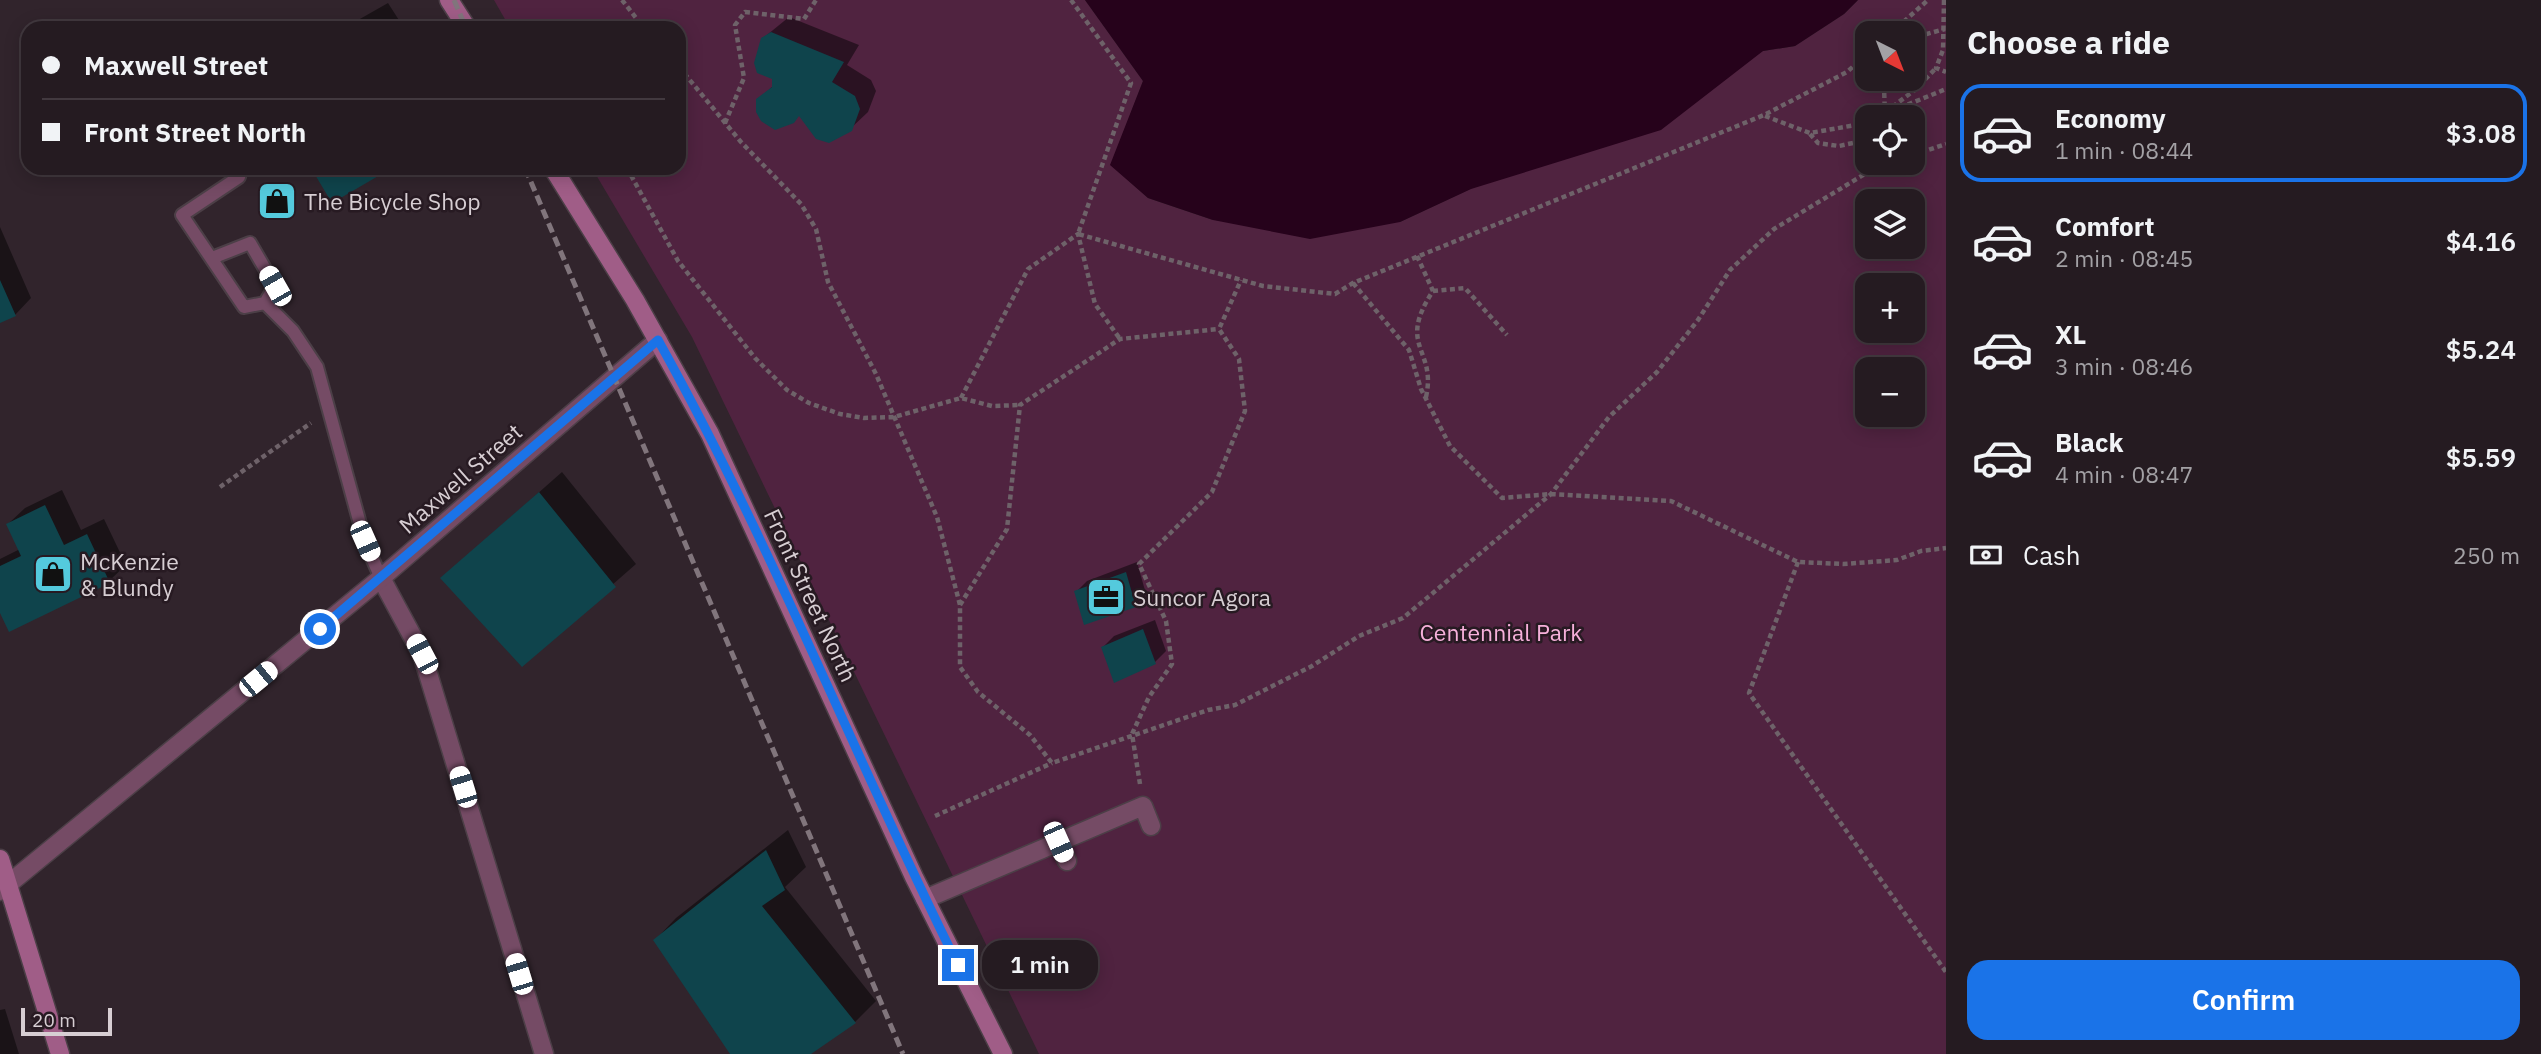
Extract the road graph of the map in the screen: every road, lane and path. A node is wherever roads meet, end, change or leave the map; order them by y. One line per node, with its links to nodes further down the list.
1 (449, 0): 7 (main road)
2 (621, 0): 8 (path)
3 (816, 0): 20 (path)
4 (1071, 0): 30 (path)
5 (1928, 0): 9 (path)
6 (1944, 0): 10 (path)
7 (462, 21)
8 (637, 21)
9 (1904, 21)
10 (1945, 29): 11 (path); 13 (path)
11 (1925, 34)
12 (1855, 65): 19 (path)
13 (1936, 68): 14 (path); 17 (path)
14 (1946, 72)
15 (686, 76): 20 (path)
16 (1946, 89): 18 (path)
17 (1898, 105)
18 (1910, 105)
19 (1764, 116): 22 (path); 31 (path)
20 (725, 123): 45 (path)
21 (1855, 125): 22 (path)
22 (1810, 133): 23 (path)
23 (1855, 143)
24 (1946, 145): 25 (path)
25 (1925, 151)
26 (557, 175): 40 (main road, Front Street North)
27 (631, 175): 45 (path)
28 (1866, 175): 47 (path)
29 (239, 177): 32 (lane)
30 (1079, 234): 33 (path); 39 (path); 42 (path)
31 (1417, 256): 34 (path); 35 (path)
32 (212, 258): 36 (lane); 36 (lane)
33 (1241, 280): 34 (path); 37 (path)
34 (1353, 282): 41 (path)
35 (1433, 291): 38 (path); 41 (path)
36 (265, 303): 44 (lane)
37 (1219, 329): 39 (path); 52 (path)
38 (1507, 335)
39 (1120, 339): 43 (path)
40 (658, 340): 50 (street, Maxwell Street); 61 (main road, Front Street North)
41 (1426, 397): 47 (path)
42 (961, 398): 43 (path); 45 (path)
43 (1020, 405): 51 (path)
44 (329, 410): 46 (path); 50 (lane)
45 (894, 417): 51 (path)
46 (220, 487)
47 (1551, 494): 49 (path); 52 (path)
48 (1946, 548): 49 (path)
49 (1798, 562): 62 (path)
50 (382, 578): 60 (street, Maxwell Street); 64 (street)
51 (960, 605): 53 (path)
52 (1132, 734): 53 (path); 54 (path)
53 (1052, 763): 55 (path)
54 (1143, 806): 56 (street); 57 (street)
55 (935, 816)
56 (1151, 826)
57 (1058, 842): 59 (street); 61 (street)
58 (0, 859): 60 (main road)
59 (1067, 861)
60 (4, 887): 63 (main road)
61 (925, 899): 65 (main road, Front Street North)
62 (1946, 972)
63 (60, 1054)
64 (544, 1054)
65 (1003, 1054)

